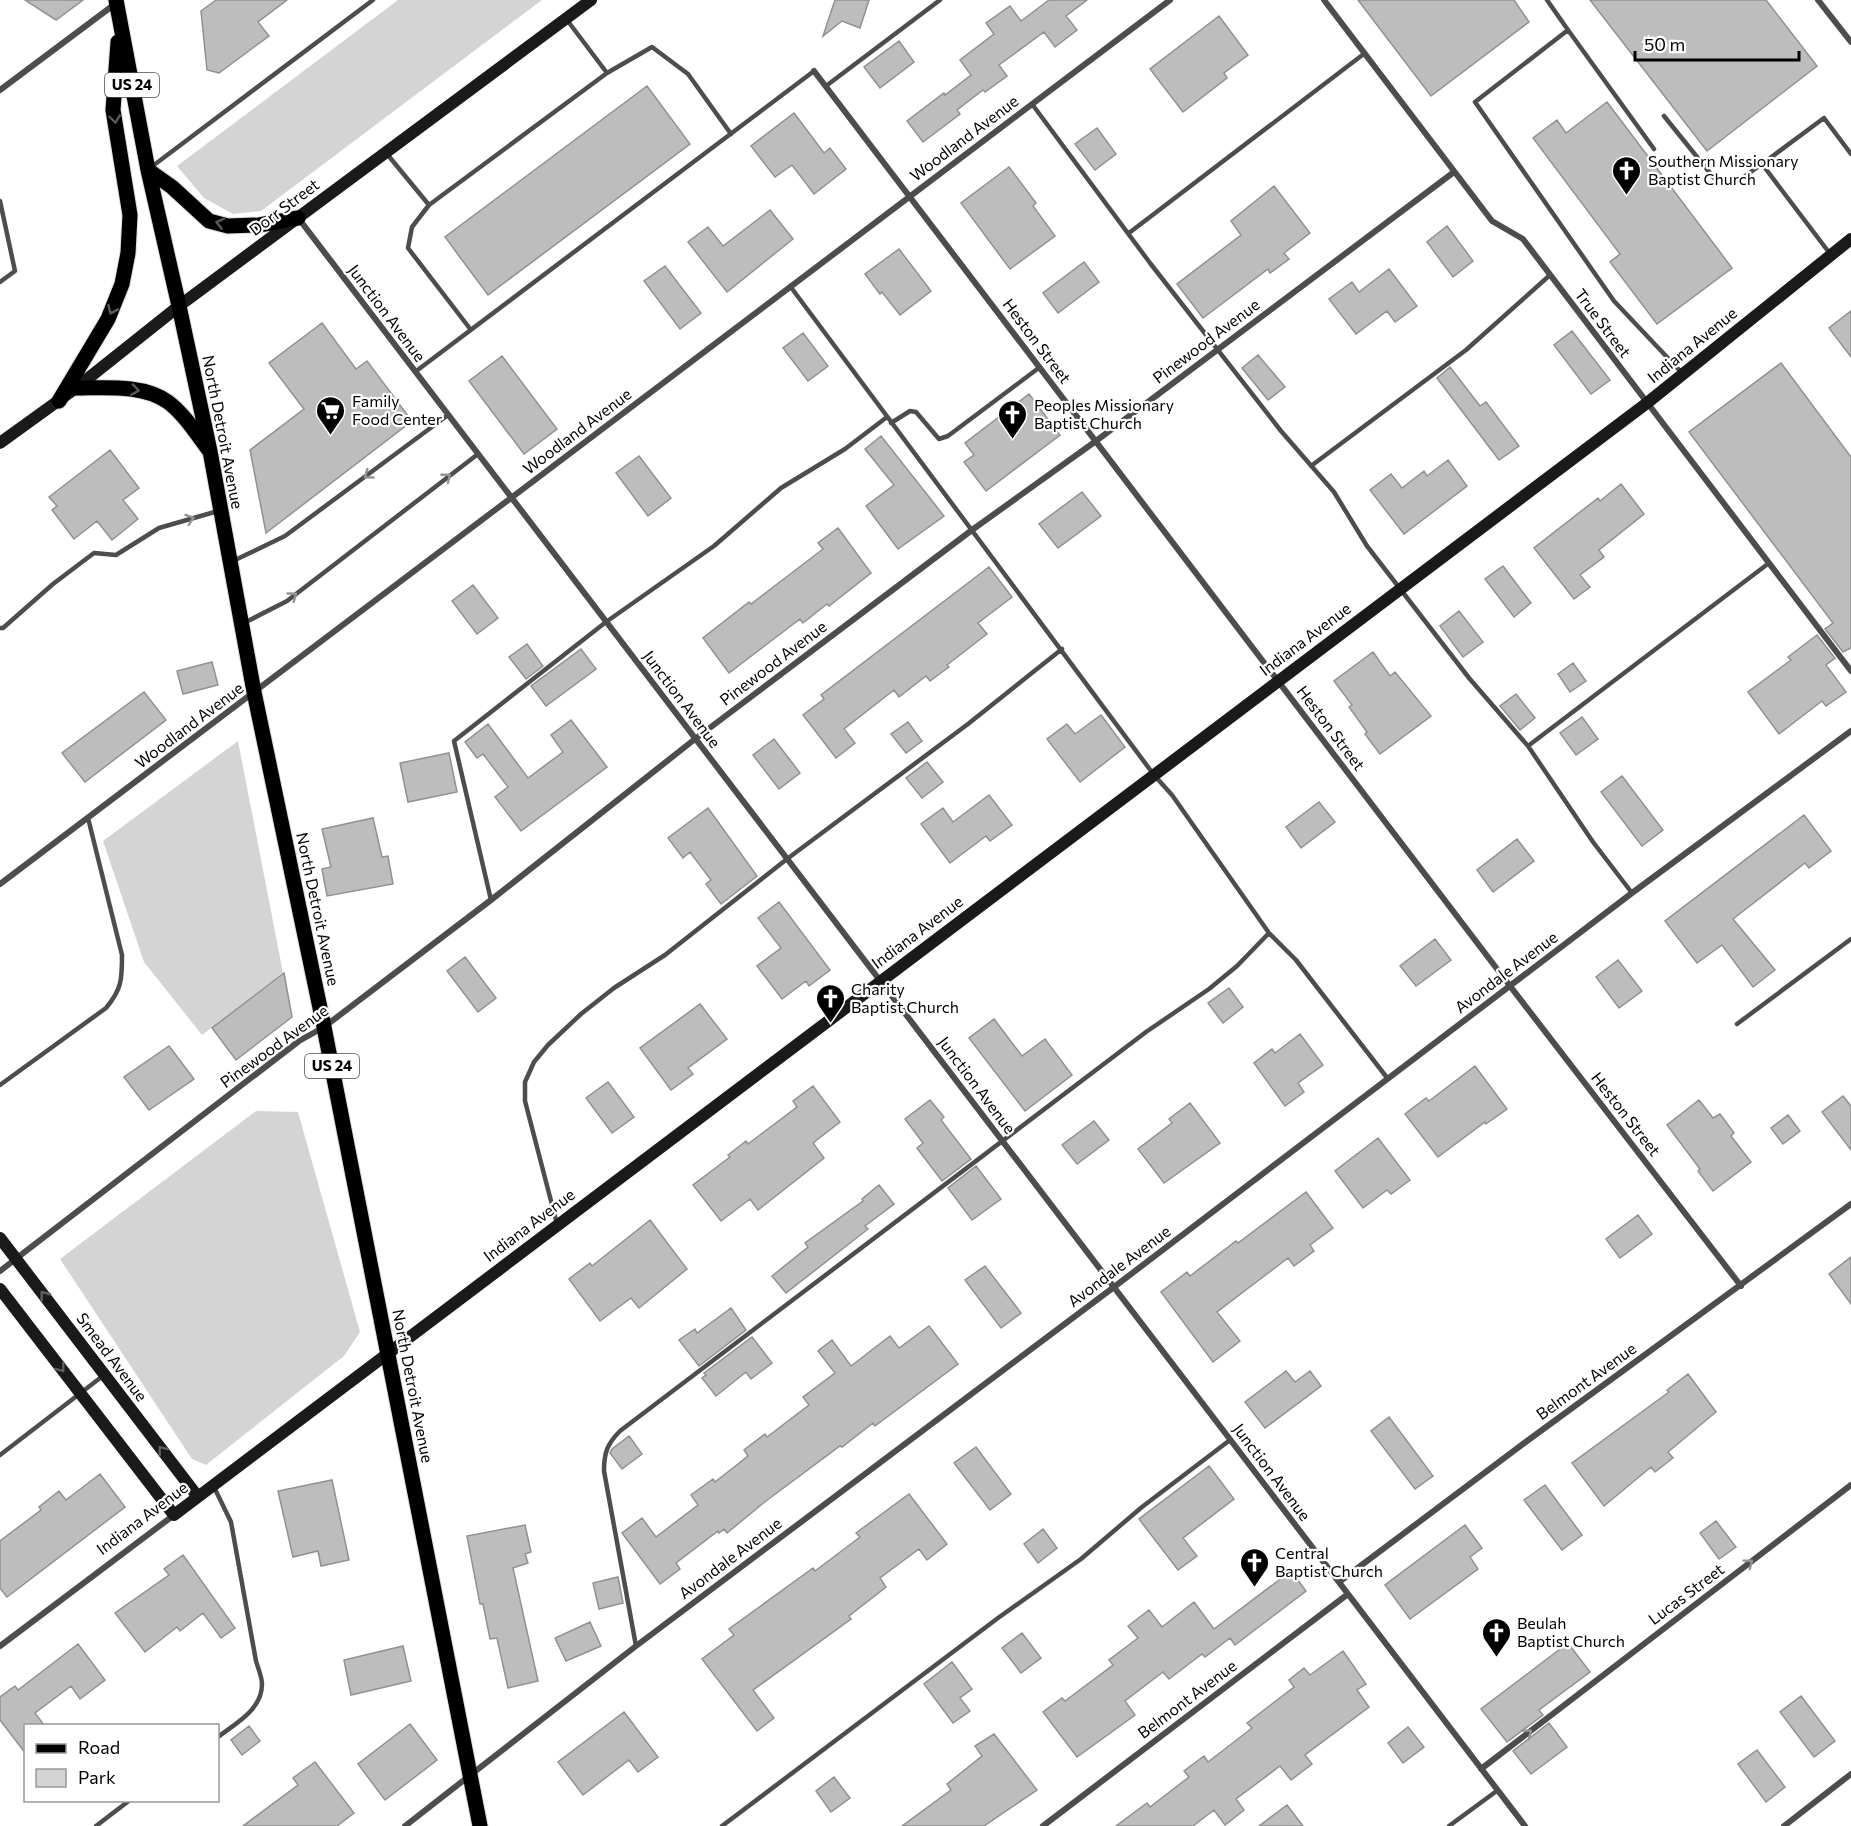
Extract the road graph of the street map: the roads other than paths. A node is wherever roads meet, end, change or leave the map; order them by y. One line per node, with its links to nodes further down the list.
1 (374, 0): 25 (lane)
2 (591, 0): 10 (street, Dorr Street)
3 (940, 0): 16 (lane)
4 (1170, 0): 18 (street, Woodland Avenue)
5 (1324, 0): 13 (street, True Street)
6 (1547, 0): 11 (lane)
7 (1818, 0): 12 (street)
8 (117, 1): 9 (main road, North Detroit Avenue / US 24); 17 (street)
9 (119, 18): 25 (main road, North Detroit Avenue / US 24); 44 (main road, one-way to 44)
10 (566, 18): 15 (lane); 22 (street, Dorr Street)
11 (1568, 30): 21 (lane); 42 (lane)
12 (1851, 42)
13 (1365, 53): 26 (street, True Street); 31 (lane)
14 (814, 71): 16 (street, Heston Street); 20 (lane)
15 (607, 73): 20 (lane); 29 (lane)
16 (826, 86): 27 (street, Heston Street)
17 (0, 90)
18 (1032, 104): 27 (street, Woodland Avenue); 31 (lane)
19 (1664, 116): 24 (lane)
20 (731, 134): 38 (lane)
21 (1654, 149)
22 (386, 152): 29 (lane); 30 (street, Dorr Street)
23 (1851, 154): 24 (lane)
24 (1762, 164): 33 (lane)
25 (148, 170): 30 (main road, one-way to 25); 37 (main road, North Detroit Avenue / US 24)
26 (1454, 172): 34 (street, True Street); 39 (street, Pinewood Avenue)
27 (910, 196): 36 (street, Woodland Avenue); 40 (street, Heston Street)
28 (0, 201): 35 (lane)
29 (429, 205): 38 (lane)
30 (298, 218): 37 (street, Dorr Street); 41 (street, Junction Avenue)
31 (1129, 233): 39 (lane)
32 (1851, 239): 33 (street, Indiana Avenue)
33 (1831, 255): 42 (street, Indiana Avenue)
34 (1550, 275): 45 (street, True Street); 53 (lane)
35 (0, 282)
36 (790, 286): 47 (lane); 54 (street, Woodland Avenue)
37 (180, 306): 43 (street, Dorr Street); 51 (main road, North Detroit Avenue / US 24)
38 (471, 330): 41 (lane)
39 (1219, 348): 49 (street, Pinewood Avenue); 53 (lane)
40 (1040, 368): 48 (lane); 49 (street, Heston Street)
41 (416, 372): 46 (street, Junction Avenue)
42 (1683, 374): 45 (street, Indiana Avenue)
43 (76, 388): 44 (street, Dorr Street); 51 (main road, one-way to 51)
44 (59, 400): 50 (street, Dorr Street)
45 (1647, 403): 58 (street, True Street); 59 (street, Indiana Avenue)
46 (448, 415): 52 (street, Junction Avenue); 57 (lane, one-way to 57)
47 (887, 417): 48 (lane); 60 (lane)
48 (891, 423): 56 (lane)
49 (1096, 441): 56 (street, Pinewood Avenue); 65 (street, Heston Street)
50 (0, 444)
51 (210, 451): 55 (main road, North Detroit Avenue / US 24)
52 (478, 454): 54 (street, Junction Avenue); 61 (lane, one-way to 52)
53 (1311, 466): 59 (lane)
54 (511, 498): 60 (street, Junction Avenue); 66 (street, Woodland Avenue)
55 (221, 510): 57 (main road, North Detroit Avenue / US 24); 62 (lane, one-way to 55)
56 (972, 530): 63 (lane); 68 (street, Pinewood Avenue)
57 (230, 562): 61 (main road, North Detroit Avenue / US 24)
58 (1769, 563): 64 (street, True Street); 69 (lane)
59 (1401, 587): 65 (street, Indiana Avenue); 69 (lane)
60 (606, 622): 68 (street, Junction Avenue); 75 (lane)
61 (241, 624): 66 (main road, North Detroit Avenue / US 24)
62 (0, 628)
63 (1062, 649): 70 (lane); 72 (lane)
64 (1851, 672)
65 (1278, 681): 70 (street, Indiana Avenue); 79 (street, Heston Street)
66 (254, 692): 71 (street, Woodland Avenue); 81 (main road, North Detroit Avenue / US 24)
67 (1851, 731): 74 (street, Avondale Avenue)
68 (695, 739): 72 (street, Junction Avenue); 75 (street, Pinewood Avenue)
69 (1528, 746): 74 (lane)
70 (1154, 775): 76 (lane); 78 (street, Indiana Avenue)
71 (88, 818): 73 (street, Woodland Avenue); 83 (lane)
72 (787, 859): 78 (street, Junction Avenue); 86 (lane)
73 (0, 884)
74 (1632, 893): 79 (street, Avondale Avenue)
75 (491, 900): 81 (street, Pinewood Avenue)
76 (1269, 933): 82 (lane); 84 (lane)
77 (1851, 939): 80 (lane)
78 (880, 981): 84 (street, Junction Avenue); 86 (street, Indiana Avenue)
79 (1510, 986): 82 (street, Avondale Avenue); 90 (street, Heston Street)
80 (1737, 1024)
81 (324, 1027): 88 (street, Pinewood Avenue); 93 (main road, North Detroit Avenue / US 24)
82 (1388, 1079): 91 (street, Avondale Avenue)
83 (0, 1085)
84 (1003, 1142): 91 (street, Junction Avenue); 105 (lane)
85 (1851, 1204): 90 (street, Belmont Avenue)
86 (557, 1224): 93 (street, Indiana Avenue)
87 (0, 1238): 88 (street, Smead Avenue)
88 (15, 1257): 89 (street, Pinewood Avenue); 94 (street, Smead Avenue, one-way to 88)
89 (0, 1270)
90 (1741, 1286): 102 (street, Belmont Avenue)
91 (1114, 1287): 96 (street, Junction Avenue); 105 (street, Avondale Avenue)
92 (0, 1289): 95 (street, one-way to 95)
93 (388, 1352): 98 (street, Indiana Avenue); 109 (main road, North Detroit Avenue / US 24)
94 (104, 1375): 95 (lane); 100 (street, Smead Avenue, one-way to 94)
95 (80, 1394): 97 (lane); 101 (street)
96 (1230, 1440): 102 (street, Junction Avenue); 115 (lane)
97 (0, 1455)
98 (213, 1485): 100 (street, Indiana Avenue); 106 (lane)
99 (1851, 1485): 107 (street, Lucas Street, one-way to 99)
100 (198, 1497): 101 (street, Indiana Avenue)
101 (174, 1515): 104 (street, Indiana Avenue)
102 (1339, 1582): 103 (street, Junction Avenue)
103 (1348, 1594): 107 (street, Junction Avenue); 116 (street, Belmont Avenue)
104 (0, 1646)
105 (636, 1646): 109 (street, Avondale Avenue)
106 (219, 1736)
107 (1481, 1769): 110 (street, Junction Avenue)
108 (1851, 1774): 119 (street)
109 (470, 1777): 113 (street, Avondale Avenue); 114 (main road, North Detroit Avenue / US 24)
110 (1498, 1790): 117 (lane); 118 (street, Junction Avenue)
111 (127, 1802): 112 (lane)
112 (96, 1826)
113 (405, 1826)
114 (480, 1826)
115 (722, 1826)
116 (1043, 1826)
117 (1449, 1826)
118 (1525, 1826)
119 (1784, 1826)

